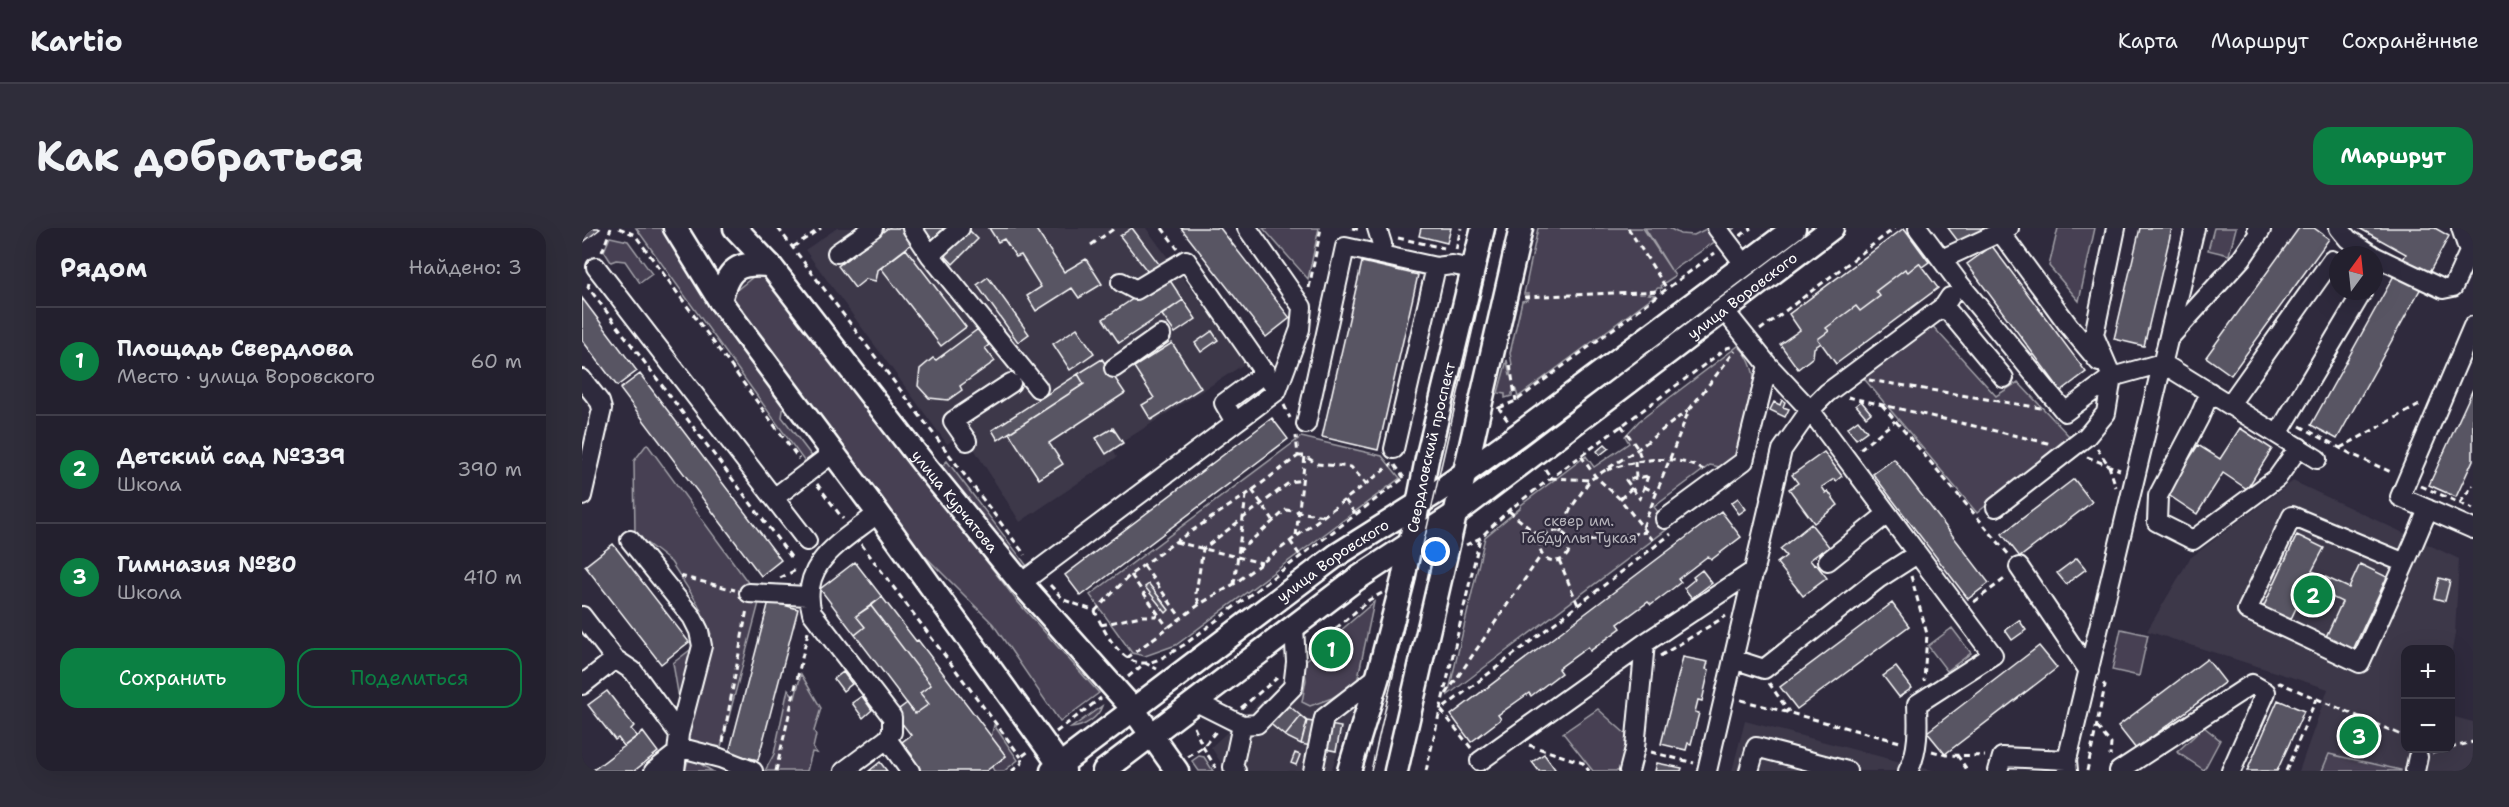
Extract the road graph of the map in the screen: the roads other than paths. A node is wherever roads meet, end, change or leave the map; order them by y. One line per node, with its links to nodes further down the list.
1 (675, 228): 33 (main road)
2 (735, 228): 28 (main road, улица Курчатова)
3 (873, 228): 21 (lane)
4 (912, 228): 22 (lane)
5 (960, 228): 22 (lane)
6 (1247, 228): 36 (lane)
7 (1483, 228): 26 (main road, Свердловский проспект)
8 (1521, 228): 63 (main road)
9 (1717, 228): 29 (lane)
10 (1794, 228): 29 (main road, улица Воровского)
11 (1832, 228): 37 (main road, улица Воровского)
12 (1918, 228): 24 (lane)
13 (2116, 228): 46 (lane)
14 (2194, 228): 41 (lane)
15 (2339, 228): 20 (lane)
16 (2461, 228): 25 (lane)
17 (2261, 229): 41 (lane)
18 (1378, 231): 23 (lane)
19 (2005, 231): 24 (lane); 46 (lane)
20 (2360, 246)
21 (837, 253)
22 (930, 255): 50 (lane)
23 (1380, 255): 26 (lane); 38 (lane)
24 (1942, 259): 32 (lane)
25 (2383, 259)
26 (1451, 262): 61 (lane); 66 (main road, Свердловский проспект)
27 (2329, 264): 53 (lane)
28 (770, 265): 33 (main road); 82 (main road, улица Курчатова)
29 (1745, 265): 63 (main road, улица Воровского)
30 (596, 267): 65 (lane)
31 (1122, 282): 45 (lane)
32 (1959, 284): 35 (lane); 46 (lane)
33 (720, 300): 60 (main road)
34 (2358, 300): 57 (lane)
35 (1944, 306): 47 (lane); 54 (lane)
36 (1302, 307): 38 (lane); 51 (lane)
37 (1724, 310): 43 (lane); 70 (main road, улица Воровского)
38 (1330, 314): 56 (lane)
39 (2473, 326): 68 (lane)
40 (1161, 335): 44 (lane)
41 (2169, 338): 42 (lane)
42 (2162, 363): 46 (lane); 52 (lane); 90 (lane)
43 (1768, 365): 54 (lane); 72 (lane)
44 (1114, 368)
45 (1266, 372): 51 (lane); 55 (lane)
46 (2112, 377): 67 (lane)
47 (2004, 378)
48 (582, 379): 64 (lane)
49 (1011, 383): 58 (lane)
50 (1038, 388)
51 (1277, 391): 55 (lane)
52 (2210, 392): 53 (lane); 59 (lane)
53 (2230, 404): 57 (lane)
54 (1810, 411): 71 (lane); 81 (lane)
55 (1235, 422): 82 (lane)
56 (1297, 424)
57 (2283, 426): 59 (lane)
58 (967, 441)
59 (2299, 447): 62 (lane)
60 (833, 453): 65 (lane); 69 (main road)
61 (1394, 456)
62 (2317, 459)
63 (1464, 473): 66 (main road, улица Воровского); 70 (main road)
64 (582, 496)
65 (774, 498): 75 (lane)
66 (1419, 503): 76 (main road, Свердловский проспект); 94 (main road, улица Воровского)
67 (1996, 507)
68 (2428, 509): 73 (lane); 79 (lane)
69 (878, 513): 84 (lane); 104 (main road)
70 (1455, 514): 76 (main road, улица Воровского); 114 (main road)
71 (1887, 514): 77 (lane); 78 (lane)
72 (1670, 525)
73 (2473, 529)
74 (630, 540): 98 (lane)
75 (807, 541)
76 (1411, 542): 86 (main road, улица Воровского); 91 (main road, Свердловский проспект)
77 (1912, 558): 89 (lane); 118 (lane)
78 (1828, 561)
79 (2405, 563): 79 (lane)
80 (2019, 567): 90 (lane)
81 (1755, 570): 87 (lane); 89 (lane)
82 (1029, 577): 94 (main road, улица Курчатова)
83 (750, 593): 84 (lane)
84 (810, 605): 97 (lane)
85 (582, 616): 88 (lane)
86 (1294, 627): 93 (main road, улица Воровского); 95 (lane)
87 (1646, 643): 99 (lane); 115 (lane)
88 (615, 659): 92 (lane); 98 (lane)
89 (1733, 659): 103 (lane)
90 (2089, 671): 101 (lane)
91 (1378, 676): 112 (lane); 113 (main road, Свердловский проспект)
92 (582, 685)
93 (1196, 702): 95 (lane); 96 (main road, улица Воровского)
94 (1133, 710): 96 (main road, улица Курчатова); 104 (main road, улица Воровского)
95 (1235, 722): 106 (lane)
96 (1152, 734): 105 (main road, улица Курчатова); 111 (main road, улица Воровского)
97 (887, 739): 109 (lane); 110 (lane)
98 (677, 751): 107 (lane); 108 (lane)
99 (1480, 761)
100 (2000, 764): 101 (lane)
101 (2068, 765)
102 (2114, 766): 119 (lane)
103 (1704, 768)
104 (1058, 769)
105 (1176, 769)
106 (1239, 770)
107 (654, 771)
108 (753, 771)
109 (844, 771)
110 (910, 771)
111 (1104, 771)
112 (1313, 771)
113 (1349, 771)
114 (1396, 771)
115 (1629, 771)
116 (1749, 771): 117 (lane)
117 (1847, 771)
118 (1908, 771)
119 (2231, 771)

